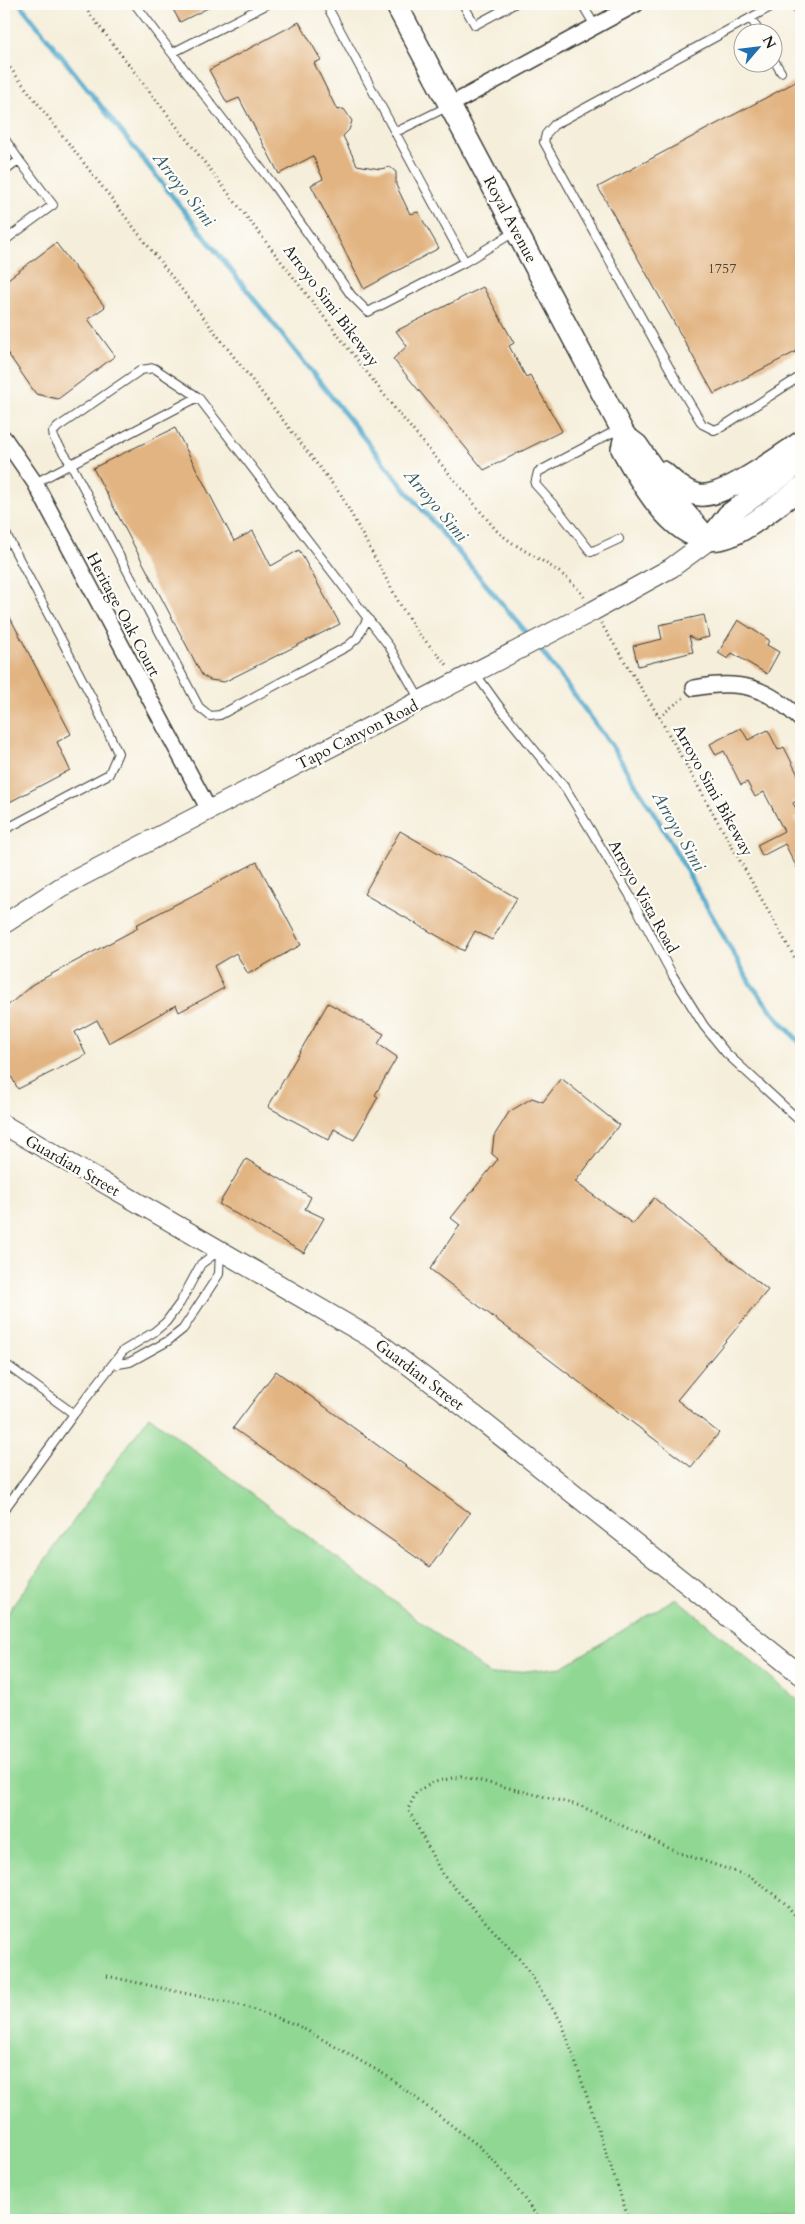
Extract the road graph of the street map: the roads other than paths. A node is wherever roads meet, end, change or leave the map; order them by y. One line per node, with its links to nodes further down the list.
1 (135, 4): 15 (lane)
2 (268, 4): 15 (lane)
3 (326, 4): 17 (lane)
4 (396, 4): 16 (main road, Royal Avenue)
5 (463, 4): 6 (lane)
6 (514, 4)
7 (582, 4): 14 (lane)
8 (636, 4): 14 (street)
9 (776, 4): 12 (lane)
10 (794, 4): 11 (lane)
11 (801, 17)
12 (751, 18): 13 (lane); 24 (lane)
13 (753, 22)
14 (595, 26): 16 (street)
15 (172, 53): 23 (lane)
16 (450, 105): 17 (lane); 21 (main road, Royal Avenue)
17 (396, 132): 23 (lane)
18 (4, 138): 19 (lane)
19 (19, 160): 20 (lane); 22 (lane)
20 (4, 172)
21 (518, 230): 23 (lane); 26 (main road, Royal Avenue)
22 (4, 241)
23 (465, 262)
24 (801, 376)
25 (198, 397): 31 (lane); 31 (lane); 37 (lane)
26 (623, 432): 29 (main road, Royal Avenue); 35 (lane); 36 (main road, Royal Avenue)
27 (4, 438): 32 (street, Heritage Oak Court)
28 (801, 442): 29 (main road)
29 (648, 460): 36 (main road, Royal Avenue)
30 (801, 462): 36 (main road, Tapo Canyon Road)
31 (72, 464): 32 (lane); 37 (lane)
32 (35, 483): 42 (street, Heritage Oak Court)
33 (801, 488): 36 (main road, Tapo Canyon Road)
34 (4, 530): 43 (lane)
35 (619, 539)
36 (709, 540): 38 (street, Tapo Canyon Road)
37 (368, 618): 40 (lane)
38 (475, 673): 40 (street, Tapo Canyon Road); 45 (lane, Arroyo Vista Road)
39 (694, 688): 41 (street)
40 (421, 701): 42 (street, Tapo Canyon Road)
41 (801, 720)
42 (209, 810): 44 (street, Tapo Canyon Road)
43 (4, 830)
44 (4, 924)
45 (801, 1122)
46 (4, 1125): 47 (street, Guardian Street)
47 (220, 1250): 49 (lane); 49 (lane); 52 (street, Guardian Street)
48 (4, 1363): 50 (lane)
49 (112, 1364): 50 (lane)
50 (74, 1414): 51 (lane)
51 (4, 1510)
52 (801, 1675)

